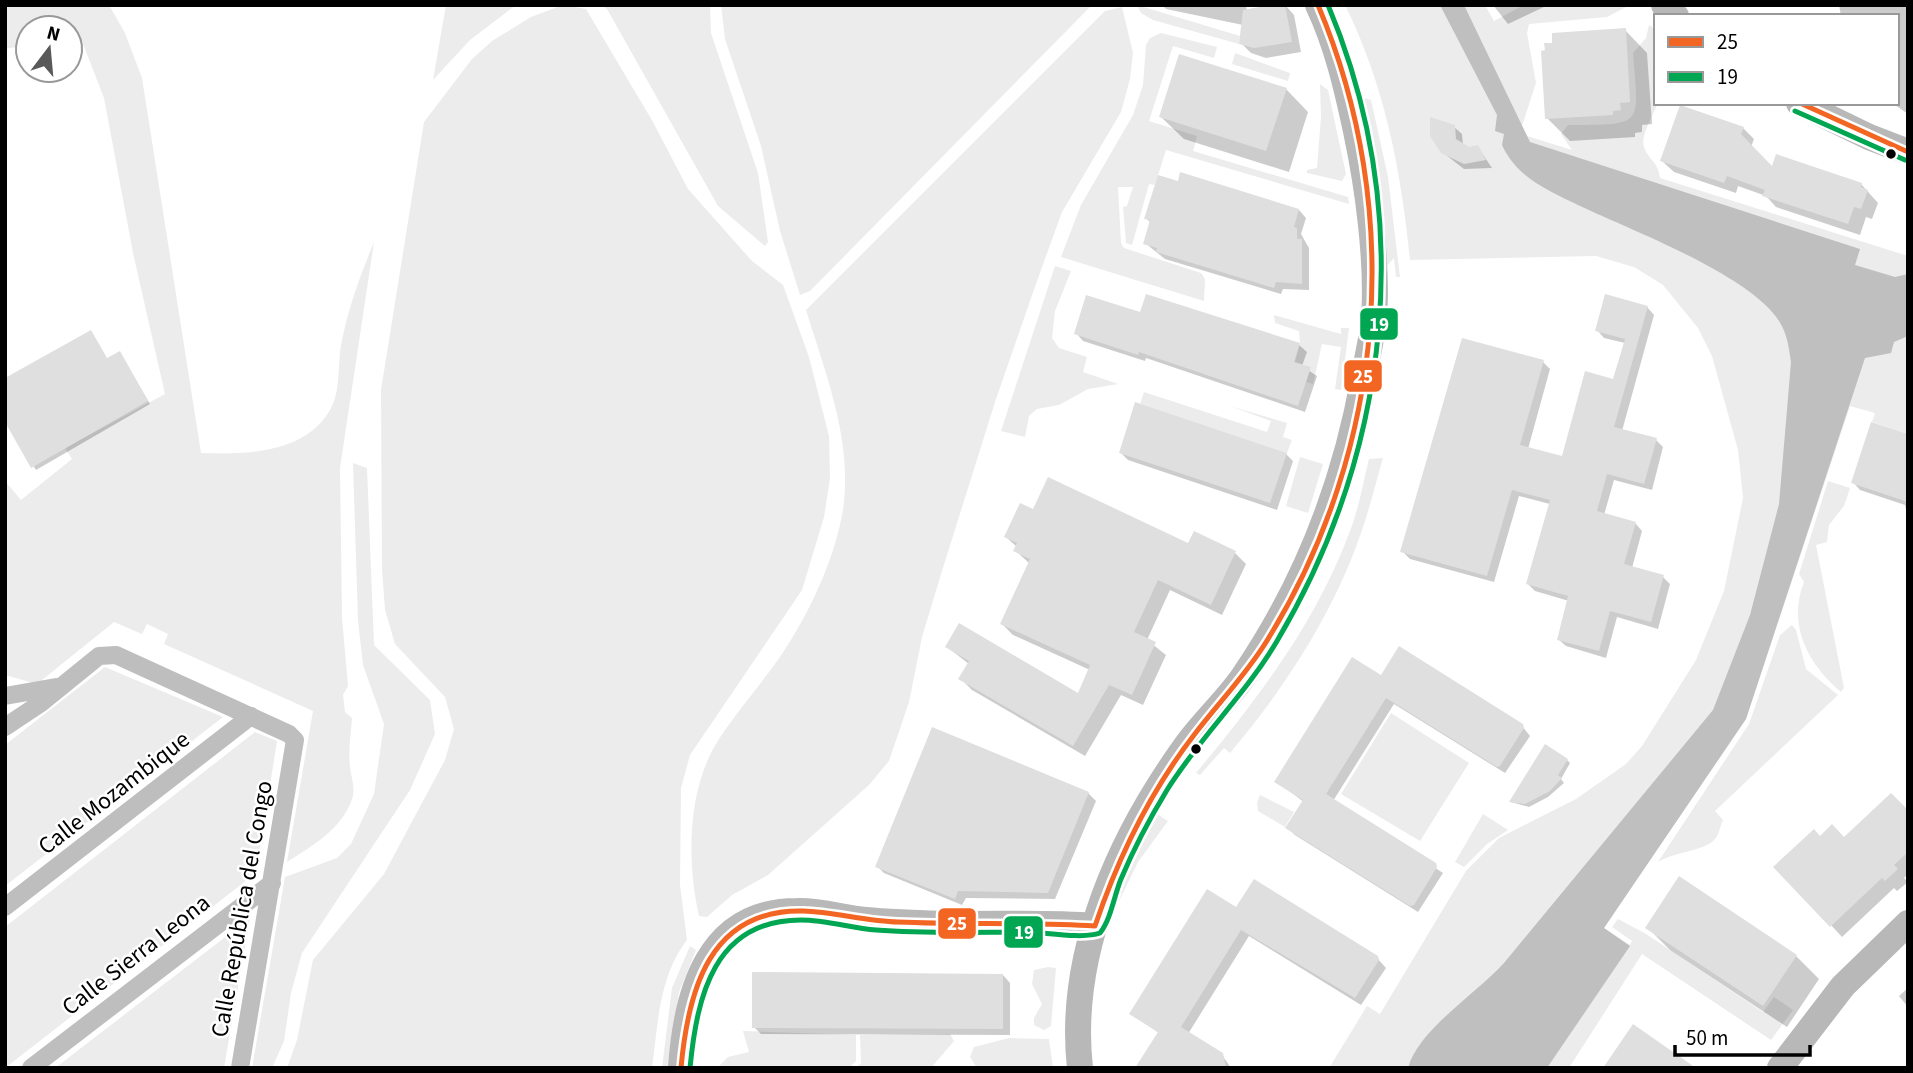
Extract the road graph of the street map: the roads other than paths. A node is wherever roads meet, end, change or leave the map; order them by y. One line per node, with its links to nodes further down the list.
1 (1318, 5): 11 (street)
2 (1803, 105): 3 (street)
3 (1908, 152)
4 (59, 686): 5 (street); 6 (street); 7 (street)
5 (5, 696)
6 (251, 716): 8 (street, Calle República del Congo); 9 (street, Calle Mozambique)
7 (5, 727)
8 (272, 883): 12 (street, Calle Sierra Leona); 13 (street, Calle República del Congo)
9 (5, 907)
10 (1908, 923): 16 (street)
11 (1095, 926): 14 (street); 15 (street)
12 (31, 1068)
13 (240, 1068)
14 (681, 1068)
15 (1080, 1068)
16 (1780, 1068)

